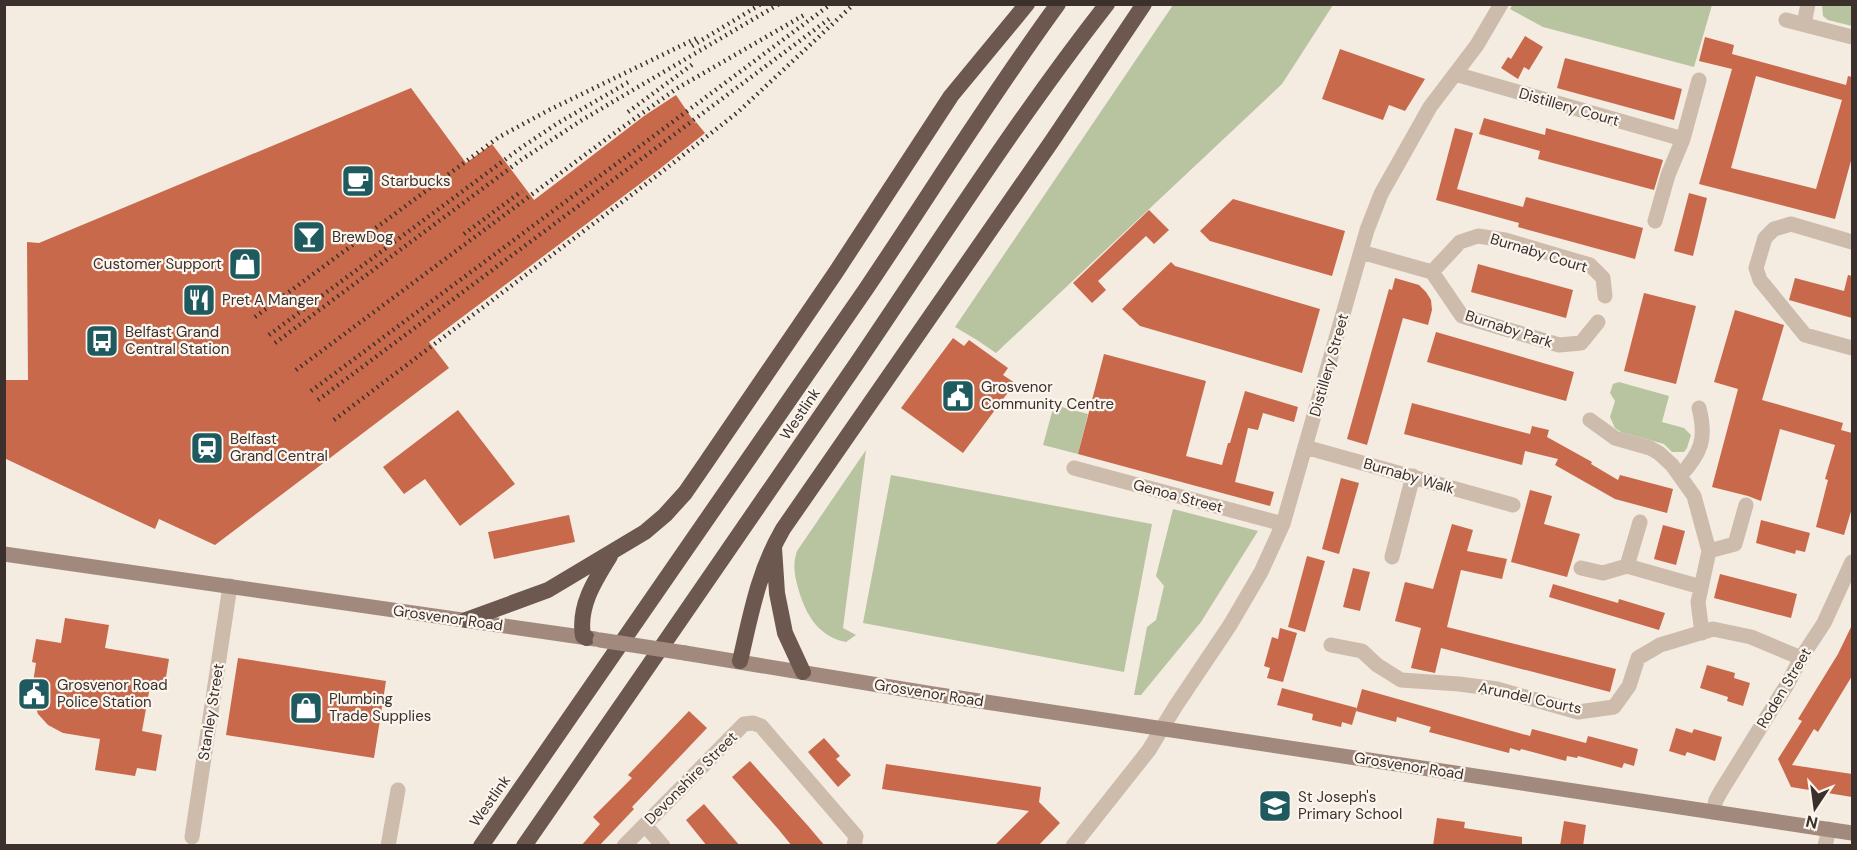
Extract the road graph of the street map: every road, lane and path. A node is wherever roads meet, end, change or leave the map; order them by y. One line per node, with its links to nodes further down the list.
1 (1027, 4): 32 (highway)
2 (1058, 4): 56 (highway, Westlink)
3 (1107, 4): 57 (highway, Westlink)
4 (1144, 4): 30 (highway)
5 (1501, 4): 10 (street, Distillery Street)
6 (1808, 4): 8 (street)
7 (1786, 20): 8 (street)
8 (1803, 24): 9 (street)
9 (1852, 37)
10 (1455, 74): 12 (street, Distillery Court); 15 (street, Distillery Street)
11 (1699, 80): 12 (street)
12 (1683, 139): 13 (street)
13 (1655, 221)
14 (1852, 238): 19 (street)
15 (1361, 252): 16 (street); 22 (street, Distillery Street)
16 (1432, 272): 17 (street, Burnaby Court); 18 (street, Burnaby Park)
17 (1605, 296)
18 (1598, 322)
19 (1852, 348)
20 (1699, 408): 25 (street)
21 (1590, 420): 25 (street)
22 (1305, 447): 24 (street, Burnaby Walk); 29 (street, Distillery Street)
23 (1074, 468): 29 (street, Genoa Street)
24 (1413, 476): 26 (street, Burnaby Walk); 34 (street)
25 (1680, 476): 31 (street)
26 (1513, 505)
27 (1746, 505): 31 (street)
28 (1640, 522): 36 (street)
29 (1283, 524): 47 (street, Distillery Street)
30 (774, 544): 45 (highway); 46 (highway)
31 (1709, 551): 39 (street)
32 (612, 552): 40 (highway); 42 (highway)
33 (4, 554): 38 (main road, Grosvenor Road)
34 (1392, 557)
35 (1852, 562): 44 (street, Roden Street)
36 (1627, 566): 37 (street); 39 (street)
37 (1581, 568)
38 (230, 586): 40 (main road, Grosvenor Road); 53 (street, Stanley Street)
39 (1701, 587): 41 (street)
40 (466, 620): 42 (main road, Grosvenor Road)
41 (1702, 633): 43 (street, Arundel Courts); 44 (street)
42 (593, 639): 45 (main road, Grosvenor Road, bridge)
43 (1331, 645)
44 (1801, 658): 49 (street, Roden Street)
45 (740, 661): 46 (main road, Grosvenor Road)
46 (803, 672): 47 (main road, Grosvenor Road)
47 (1162, 729): 49 (main road, Grosvenor Road); 60 (street, Distillery Street)
48 (398, 790): 55 (street)
49 (1713, 812): 51 (main road, Grosvenor Road)
50 (645, 825): 54 (street, Devonshire Street); 58 (street, Devonshire Street); 59 (street)
51 (1828, 829): 52 (main road, Grosvenor Road); 61 (street)
52 (1852, 833)
53 (192, 837)
54 (855, 841)
55 (388, 846)
56 (481, 846)
57 (524, 846)
58 (624, 846)
59 (663, 846)
60 (1073, 846)
61 (1825, 846)

